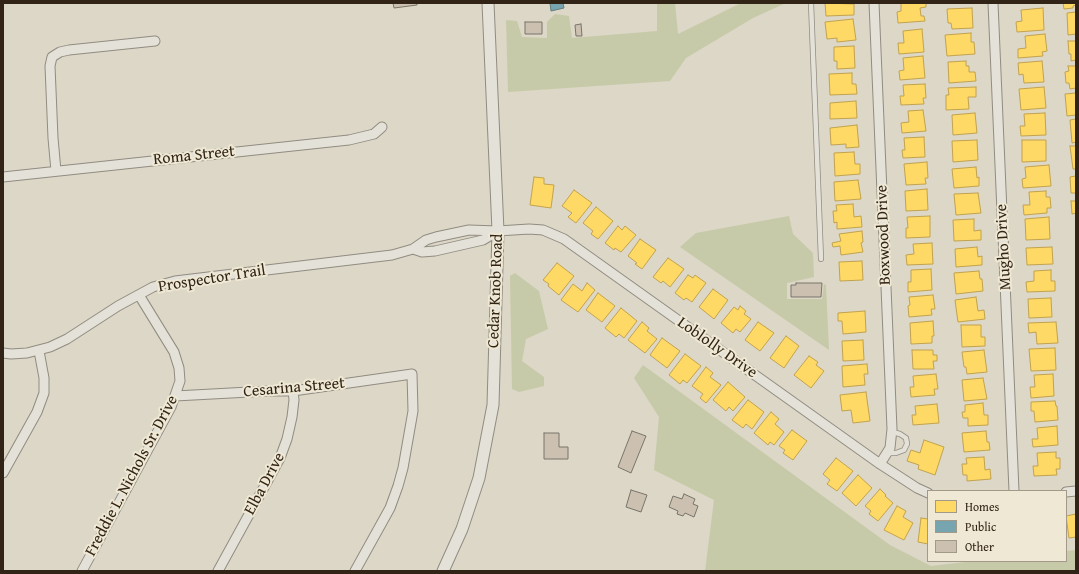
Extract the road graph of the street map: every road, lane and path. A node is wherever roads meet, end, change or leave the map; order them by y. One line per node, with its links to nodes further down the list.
1 (488, 3): 9 (street, Cedar Knob Road)
2 (811, 3): 11 (lane)
3 (874, 3): 17 (street, Boxwood Drive)
4 (993, 3): 21 (street, Mugho Drive)
5 (155, 41): 7 (street)
6 (382, 127): 7 (street, Roma Street)
7 (56, 171): 8 (street, Roma Street)
8 (3, 177)
9 (498, 231): 10 (street, Prospector Trail); 10 (street, Prospector Trail); 19 (street, Loblolly Drive); 26 (street, Cedar Knob Road)
10 (413, 249): 12 (street, Prospector Trail)
11 (821, 259)
12 (139, 294): 13 (street, Prospector Trail); 16 (street, Freddie L. Nichols Sr. Drive)
13 (39, 351): 14 (street, Prospector Trail); 20 (street)
14 (3, 353)
15 (293, 391): 16 (street, Cesarina Street); 24 (street, Elba Drive); 25 (street, Cesarina Street)
16 (175, 396): 23 (street, Freddie L. Nichols Sr. Drive)
17 (892, 432): 18 (street, Boxwood Drive); 18 (lane)
18 (887, 452): 19 (street, Boxwood Drive)
19 (880, 464): 22 (street, Loblolly Drive)
20 (3, 473)
21 (1014, 490)
22 (927, 493)
23 (82, 571)
24 (218, 571)
25 (355, 571)
26 (443, 571)

